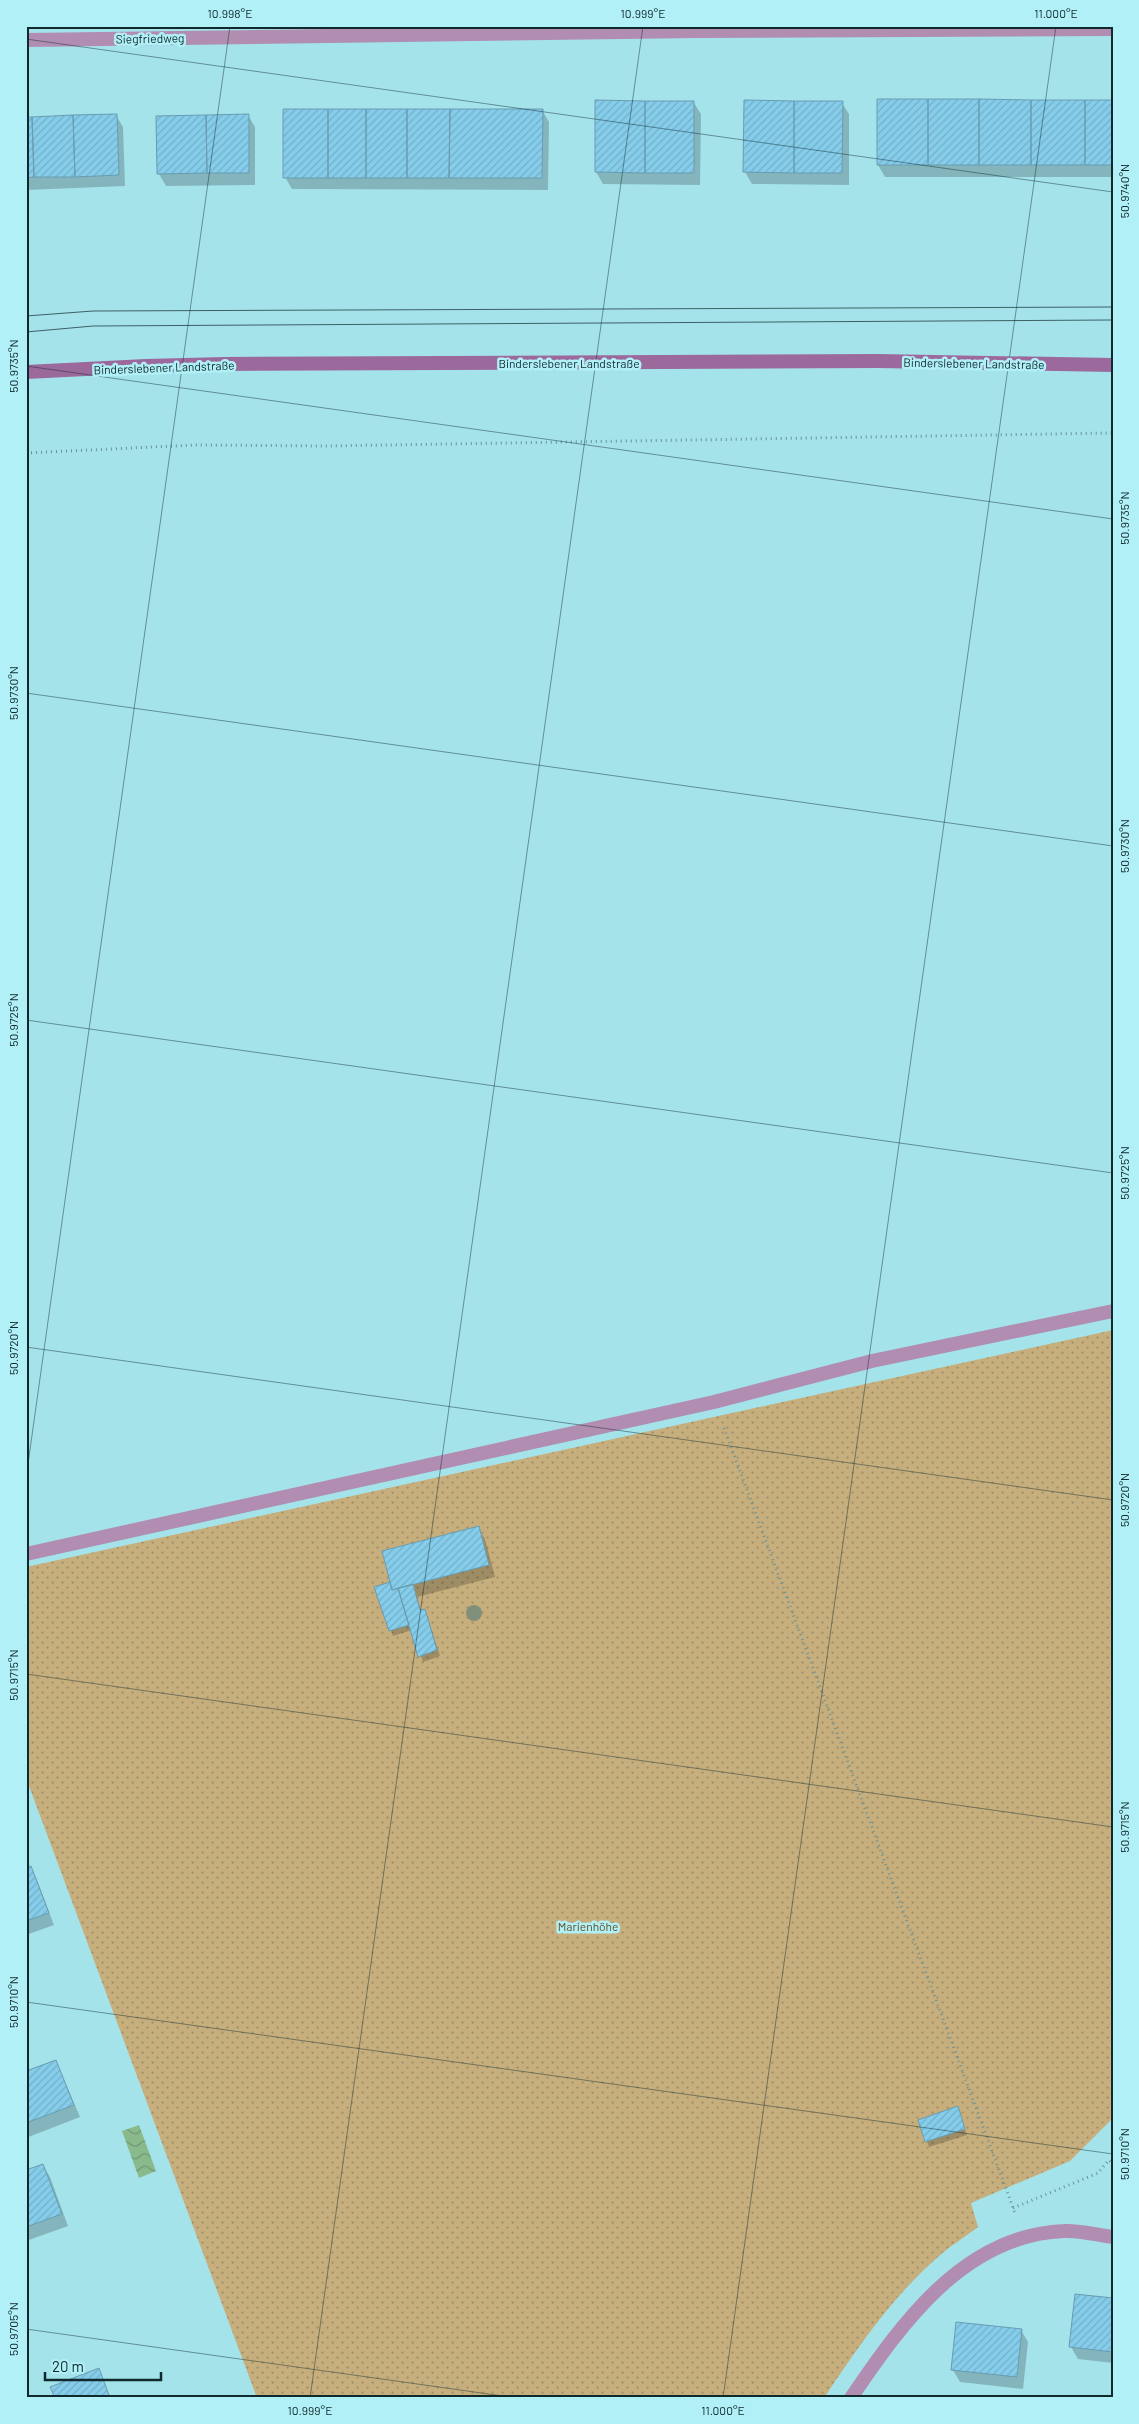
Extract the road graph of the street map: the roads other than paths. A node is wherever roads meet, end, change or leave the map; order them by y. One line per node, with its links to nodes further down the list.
1 (698, 29): 2 (street, Siegfriedweg); 3 (street, Siegfriedweg)
2 (1113, 29)
3 (26, 40)
4 (1113, 365): 5 (main road, Binderslebener Landstraße)
5 (26, 372)
6 (1113, 1311): 7 (street)
7 (26, 1554)
8 (1113, 2237): 9 (street)
9 (851, 2398)

